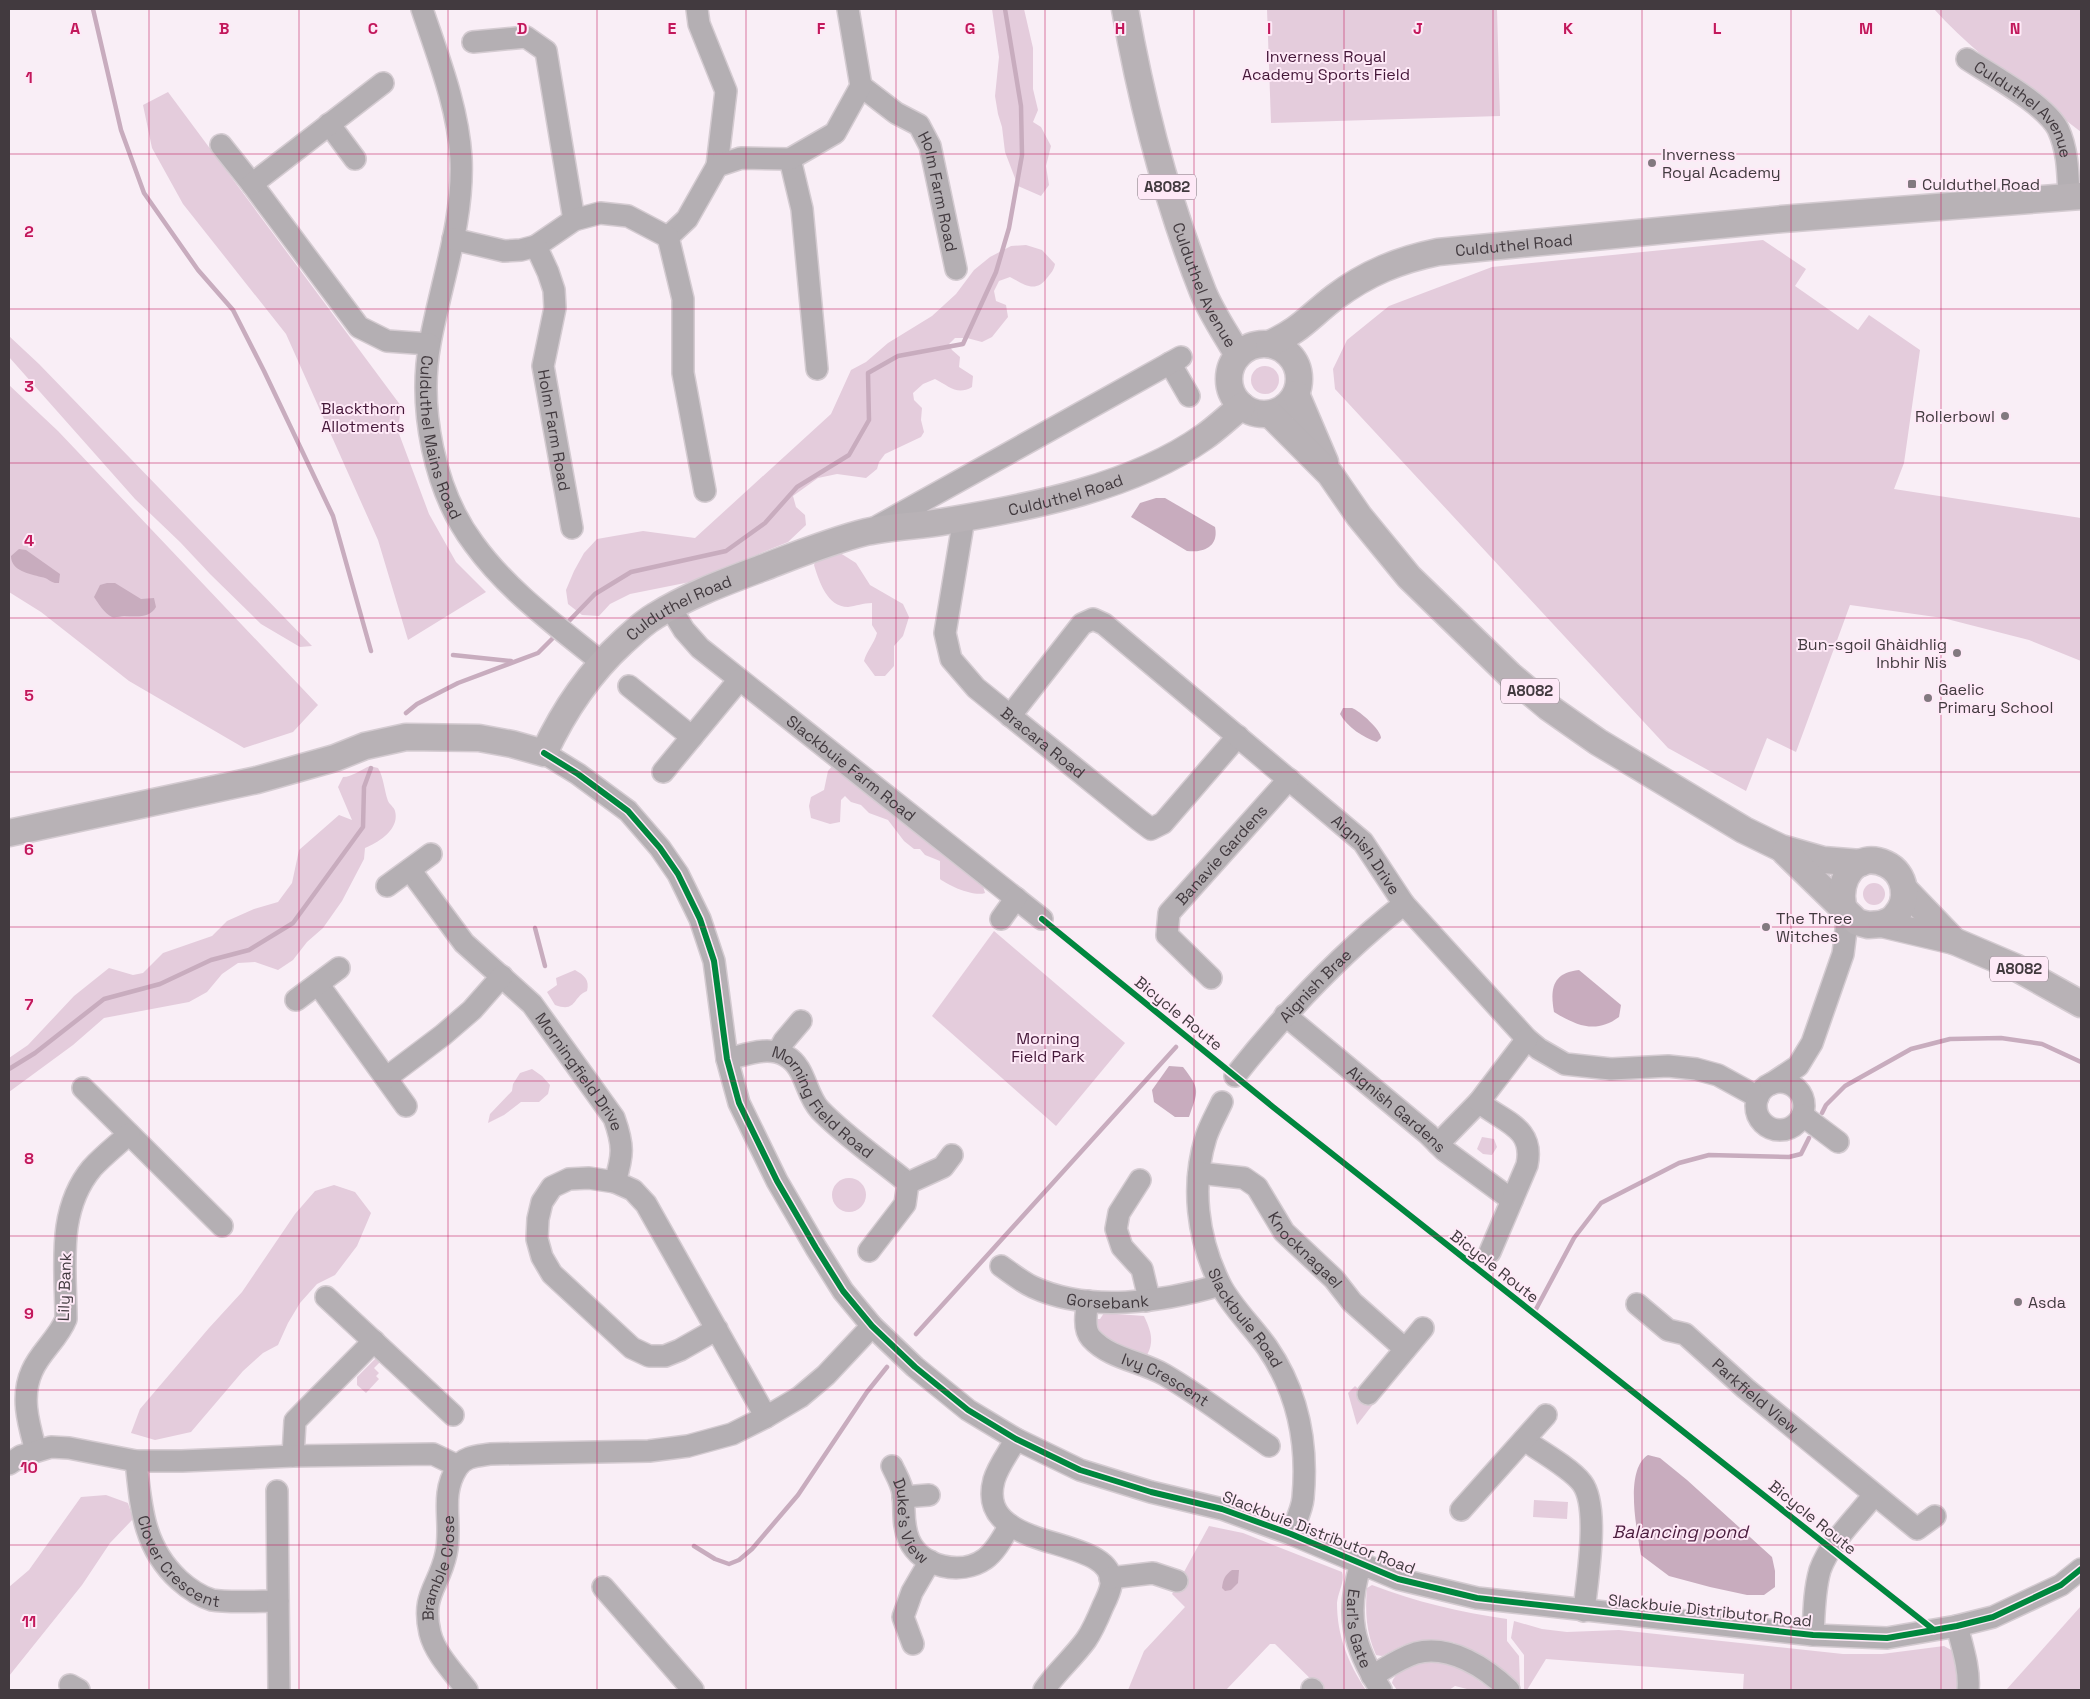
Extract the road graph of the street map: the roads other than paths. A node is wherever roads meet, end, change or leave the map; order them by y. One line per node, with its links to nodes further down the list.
1 (422, 9): 18 (street, Culduthel Mains Road)
2 (697, 9): 13 (street)
3 (848, 9): 8 (street)
4 (1125, 9): 24 (main road, Culduthel Avenue / A8082)
5 (473, 42): 16 (street)
6 (1967, 60): 15 (street, Culduthel Avenue)
7 (382, 83): 9 (street)
8 (861, 86): 12 (street); 20 (street, Holm Farm Road)
9 (329, 124): 11 (street); 14 (street)
10 (221, 145): 14 (street)
11 (355, 160)
12 (790, 160): 13 (street); 26 (street)
13 (718, 166): 17 (street)
14 (252, 184): 22 (street)
15 (2075, 196): 21 (main road, Culduthel Road)
16 (574, 220): 17 (street); 19 (street)
17 (668, 237): 32 (street)
18 (453, 239): 19 (street); 22 (street, Culduthel Mains Road)
19 (536, 246): 34 (street, Holm Farm Road)
20 (956, 269)
21 (1298, 329): 23 (main road, Culduthel Road); 25 (main road)
22 (429, 344): 37 (street, Culduthel Mains Road)
23 (1269, 344): 24 (main road); 25 (main road)
24 (1238, 355): 29 (main road)
25 (1297, 364): 27 (main road, A8082)
26 (817, 369)
27 (1296, 394): 30 (main road); 31 (main road, A8082)
28 (1189, 396): 35 (street, Culduthel Road)
29 (1242, 406): 30 (main road); 33 (main road, Culduthel Road)
30 (1270, 414): 31 (main road, A8082)
31 (1330, 474): 47 (main road, A8082)
32 (705, 492)
33 (964, 518): 35 (main road, Culduthel Road); 40 (street, Bracara Road)
34 (572, 528)
35 (868, 532): 36 (main road, Culduthel Road)
36 (670, 607): 37 (main road, Culduthel Road); 38 (street, Slackbuie Farm Road)
37 (601, 662): 43 (main road, Culduthel Road)
38 (740, 680): 42 (street); 53 (street, Slackbuie Farm Road)
39 (629, 686): 42 (street)
40 (1010, 716): 41 (street, Bracara Road); 41 (street, Aignish Drive)
41 (1238, 736): 45 (street, Aignish Drive)
42 (692, 737): 44 (street)
43 (544, 753): 46 (main road); 69 (street, Slackbuie Distributor Road)
44 (663, 772)
45 (1289, 779): 54 (street, Aignish Drive); 61 (street, Banavie Gardens)
46 (9, 833)
47 (1780, 848): 49 (main road, A8082); 55 (main road, A8082)
48 (431, 854): 50 (street)
49 (1861, 863): 52 (main road, A8082); 55 (main road)
50 (410, 870): 51 (street); 60 (street, Morningfield Drive)
51 (387, 886)
52 (1905, 890): 55 (main road); 58 (main road, A8082)
53 (1016, 898): 56 (street); 57 (street, Slackbuie Farm Road)
54 (1404, 904): 65 (street, Aignish Brae); 67 (street, Aignish Drive)
55 (1860, 917): 58 (main road, A8082); 70 (street)
56 (1001, 919)
57 (1042, 919)
58 (1954, 941): 64 (main road, A8082)
59 (339, 968): 62 (street)
60 (502, 976): 72 (street); 85 (street, Morningfield Drive)
61 (1211, 978)
62 (318, 984): 63 (street); 72 (street)
63 (296, 1000)
64 (2081, 1004)
65 (1286, 1014): 71 (street, Aignish Brae); 81 (street, Aignish Gardens)
66 (801, 1021): 68 (street)
67 (1527, 1039): 74 (street, Aignish Drive); 76 (street)
68 (778, 1052): 69 (street, Morning Field Road); 86 (street, Morning Field Road)
69 (727, 1059): 97 (street, Slackbuie Distributor Road)
70 (1798, 1066): 74 (street); 78 (street)
71 (1234, 1076)
72 (386, 1078): 77 (street)
73 (83, 1088): 79 (street)
74 (1764, 1090): 78 (street); 78 (street)
75 (1222, 1102): 83 (street, Slackbuie Road)
76 (1479, 1102): 81 (street); 87 (street)
77 (406, 1106)
78 (1802, 1106): 80 (street)
79 (129, 1134): 88 (street); 109 (street, Lily Bank)
80 (1838, 1142)
81 (1438, 1144): 87 (street, Aignish Gardens)
82 (952, 1155): 86 (street)
83 (1198, 1173): 92 (street, Slackbuie Road); 101 (street, Knocknagael)
84 (1140, 1180): 95 (street)
85 (615, 1182): 99 (street); 99 (street)
86 (908, 1183): 89 (street)
87 (1512, 1200): 90 (street)
88 (222, 1226)
89 (869, 1251)
90 (1490, 1252)
91 (1001, 1266): 94 (street, Gorsebank)
92 (1220, 1285): 95 (street, Gorsebank); 122 (street, Slackbuie Road)
93 (326, 1297): 100 (street)
94 (1088, 1301): 95 (street, Gorsebank); 108 (street, Ivy Crescent)
95 (1146, 1301)
96 (1637, 1304): 117 (street, Parkfield View)
97 (872, 1326): 105 (street); 106 (street, Slackbuie Distributor Road)
98 (1423, 1328): 101 (street)
99 (716, 1329): 105 (street)
100 (374, 1341): 103 (street); 110 (street)
101 (1405, 1349): 102 (street)
102 (1368, 1394)
103 (453, 1414)
104 (1546, 1415): 107 (street)
105 (766, 1417): 113 (street)
106 (1016, 1439): 121 (street); 122 (street, Slackbuie Distributor Road)
107 (1524, 1440): 119 (street); 130 (street)
108 (1269, 1446)
109 (36, 1451): 111 (street); 112 (street)
110 (293, 1456): 111 (street); 113 (street)
111 (136, 1461): 129 (street, Clover Crescent)
112 (9, 1464)
113 (458, 1466): 136 (street, Bramble Close)
114 (892, 1466): 118 (street, Duke's View)
115 (276, 1492): 129 (street)
116 (929, 1495): 118 (street)
117 (1874, 1495): 120 (street, Parkfield View); 132 (street)
118 (903, 1497): 123 (street, Duke's View)
119 (1461, 1510)
120 (1935, 1516)
121 (1010, 1525): 123 (street, Duke's View); 126 (street)
122 (1291, 1534): 124 (street, Slackbuie Distributor Road)
123 (930, 1561): 133 (street)
124 (1361, 1564): 130 (street, Slackbuie Distributor Road); 134 (street, Earl's Gate)
125 (2081, 1569): 131 (street, Slackbuie Distributor Road)
126 (1110, 1578): 127 (street); 138 (street)
127 (1176, 1580)
128 (603, 1587): 137 (street)
129 (278, 1601): 135 (street)
130 (1584, 1611): 132 (street, Slackbuie Distributor Road)
131 (1957, 1626): 132 (street, Slackbuie Distributor Road); 140 (street)
132 (1813, 1635)
133 (913, 1644)
134 (1377, 1683): 139 (street)
135 (279, 1690)
136 (467, 1690)
137 (693, 1690)
138 (1044, 1690)
139 (1509, 1690)
140 (1968, 1690)

